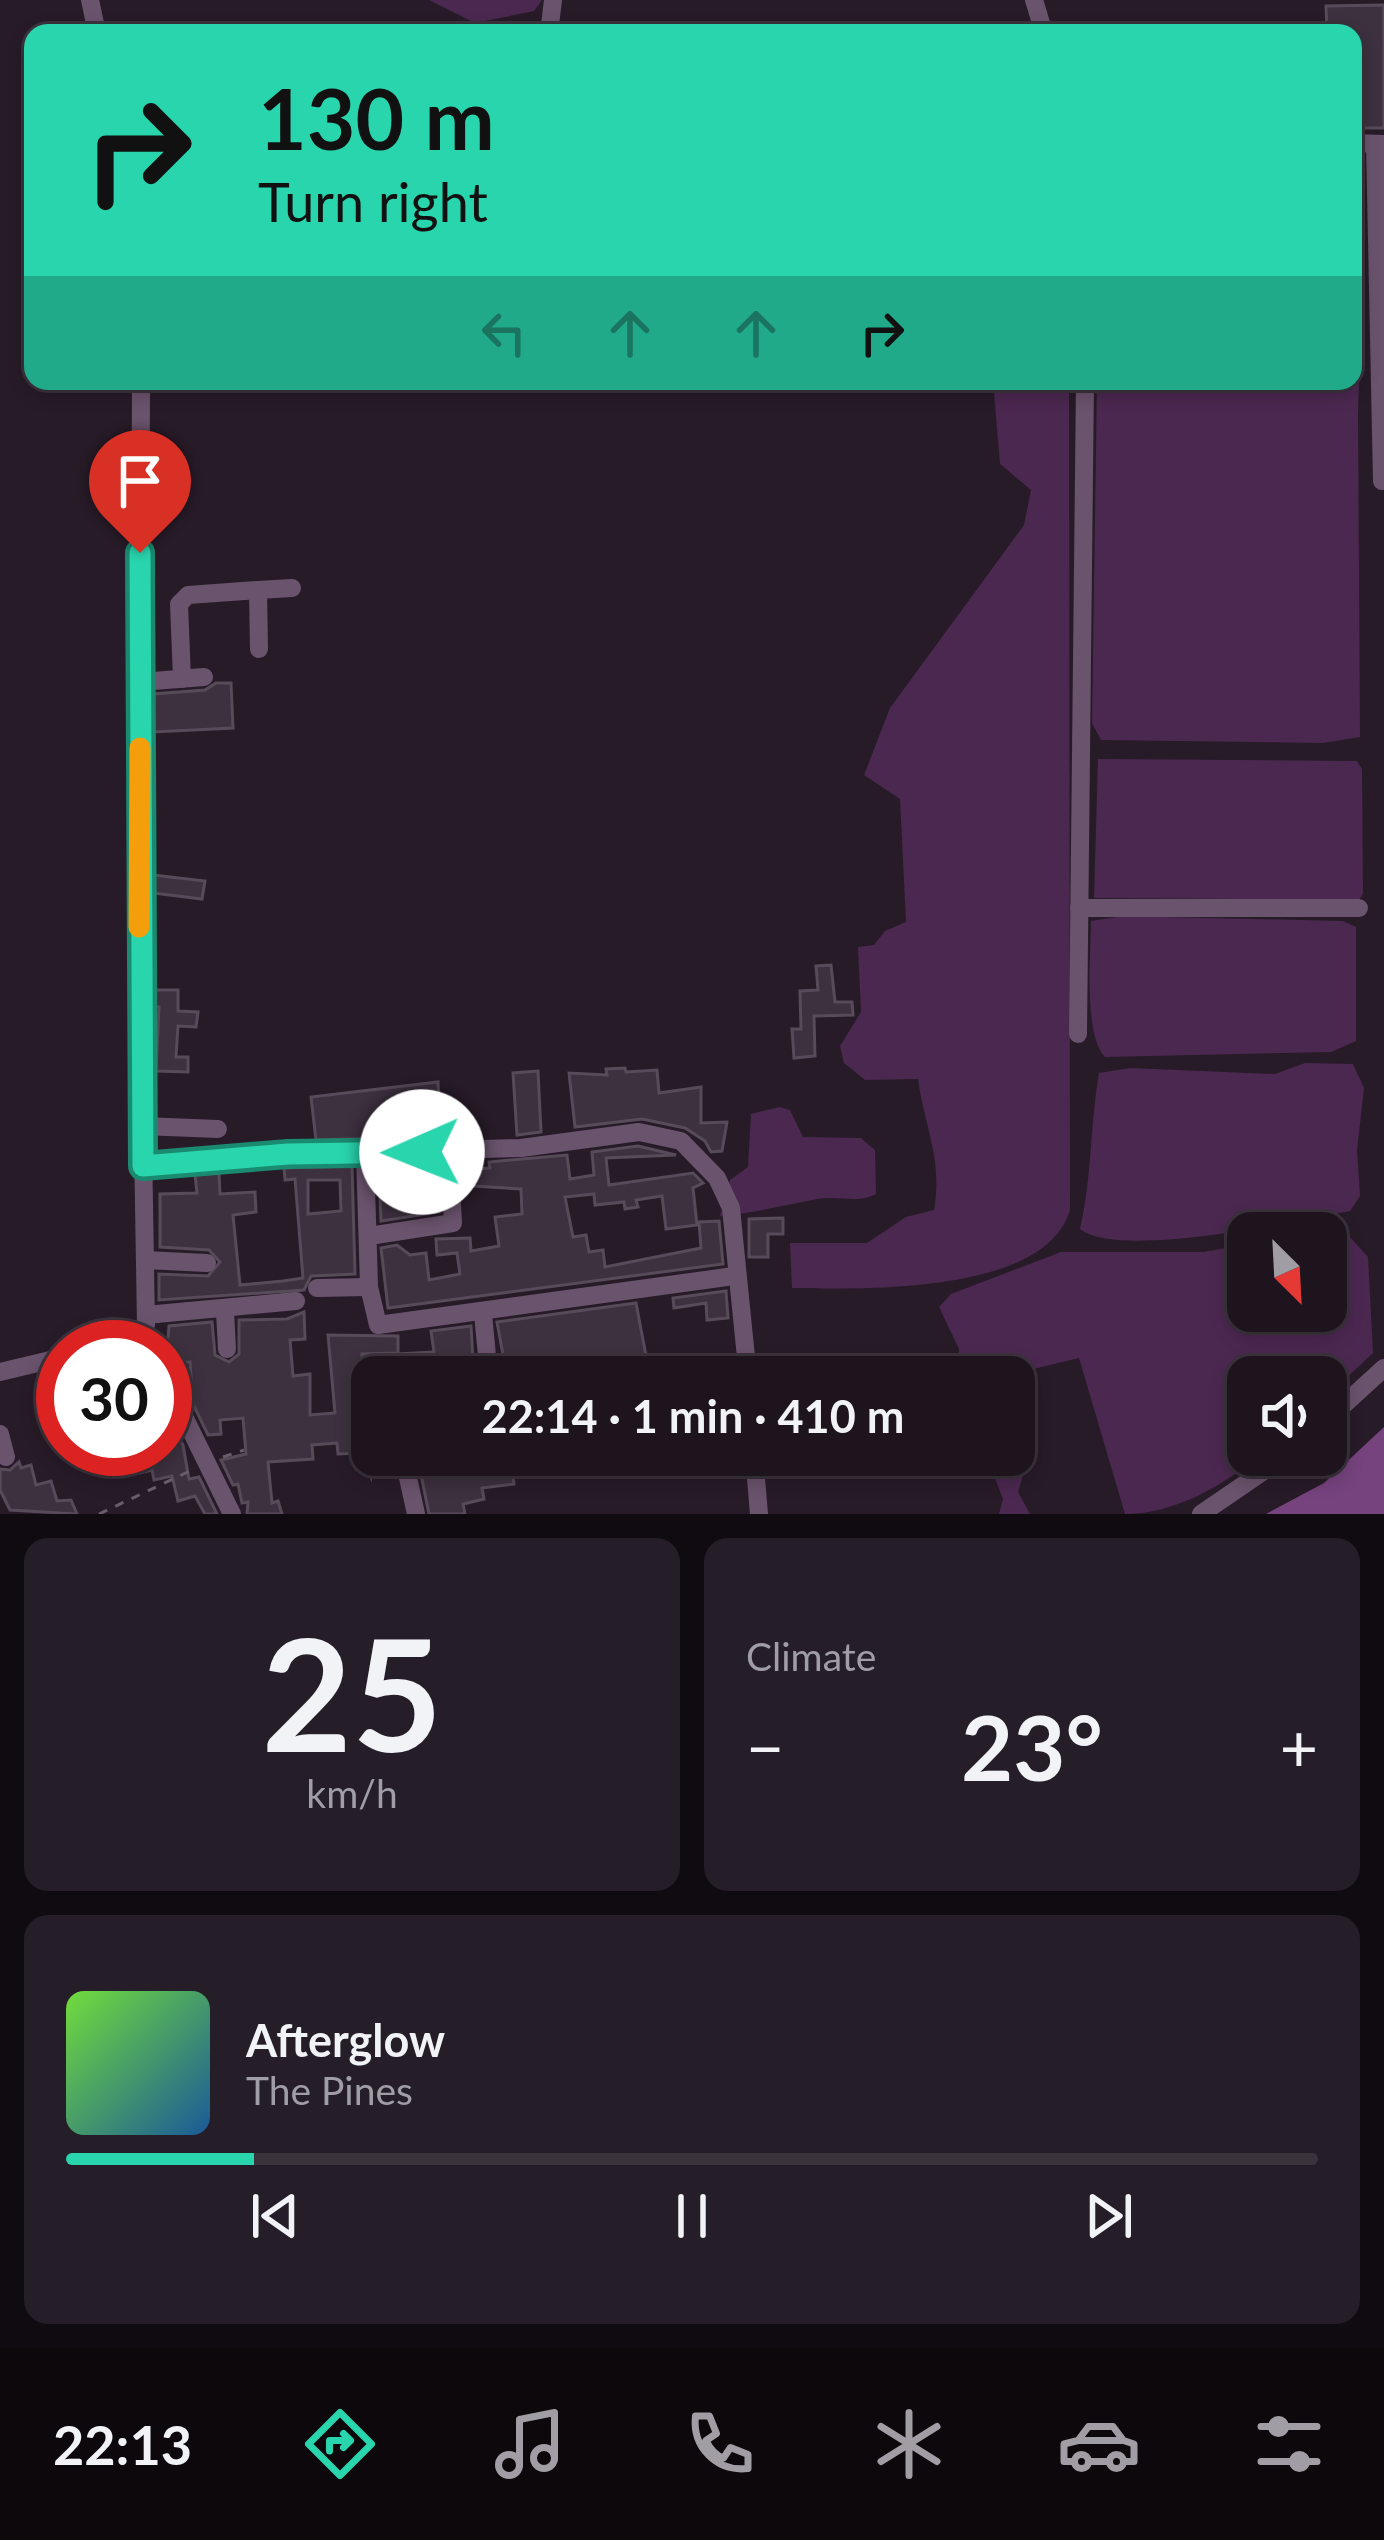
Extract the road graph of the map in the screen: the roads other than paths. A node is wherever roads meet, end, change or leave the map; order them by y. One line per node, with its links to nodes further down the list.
1 (1379, 144): 2 (street)
2 (1380, 183): 5 (street)
3 (141, 390): 11 (street)
4 (1085, 390): 12 (street)
5 (1382, 482)
6 (292, 589): 7 (street)
7 (258, 590): 8 (street); 10 (street)
8 (259, 649)
9 (204, 676): 10 (street)
10 (182, 679): 11 (street)
11 (140, 682): 16 (street)
12 (1079, 908): 13 (street); 14 (street)
13 (1359, 908)
14 (1078, 1034)
15 (421, 1107): 19 (street)
16 (142, 1126): 17 (street); 21 (street)
17 (218, 1129)
18 (449, 1151): 19 (street); 22 (street); 25 (street)
19 (422, 1152): 20 (street)
20 (365, 1153): 21 (street); 22 (street)
21 (143, 1166): 23 (street)
22 (369, 1236): 26 (street)
23 (145, 1260): 24 (street); 31 (street)
24 (207, 1263)
25 (734, 1276): 30 (street); 34 (street)
26 (369, 1287): 27 (street); 30 (street)
27 (317, 1288)
28 (296, 1301): 29 (street)
29 (225, 1311): 31 (street); 32 (street)
30 (483, 1314): 33 (street)
31 (146, 1320)
32 (227, 1349)
33 (487, 1356)
34 (746, 1356)
35 (36, 1363): 37 (street)
36 (1384, 1368): 38 (street)
37 (0, 1372)
38 (1347, 1402)
39 (0, 1434): 41 (street)
40 (192, 1438): 45 (street)
41 (6, 1457)
42 (408, 1476): 46 (street)
43 (756, 1476): 47 (street)
44 (1256, 1476): 48 (street)
45 (232, 1514)
46 (416, 1514)
47 (759, 1514)
48 (1201, 1514)

